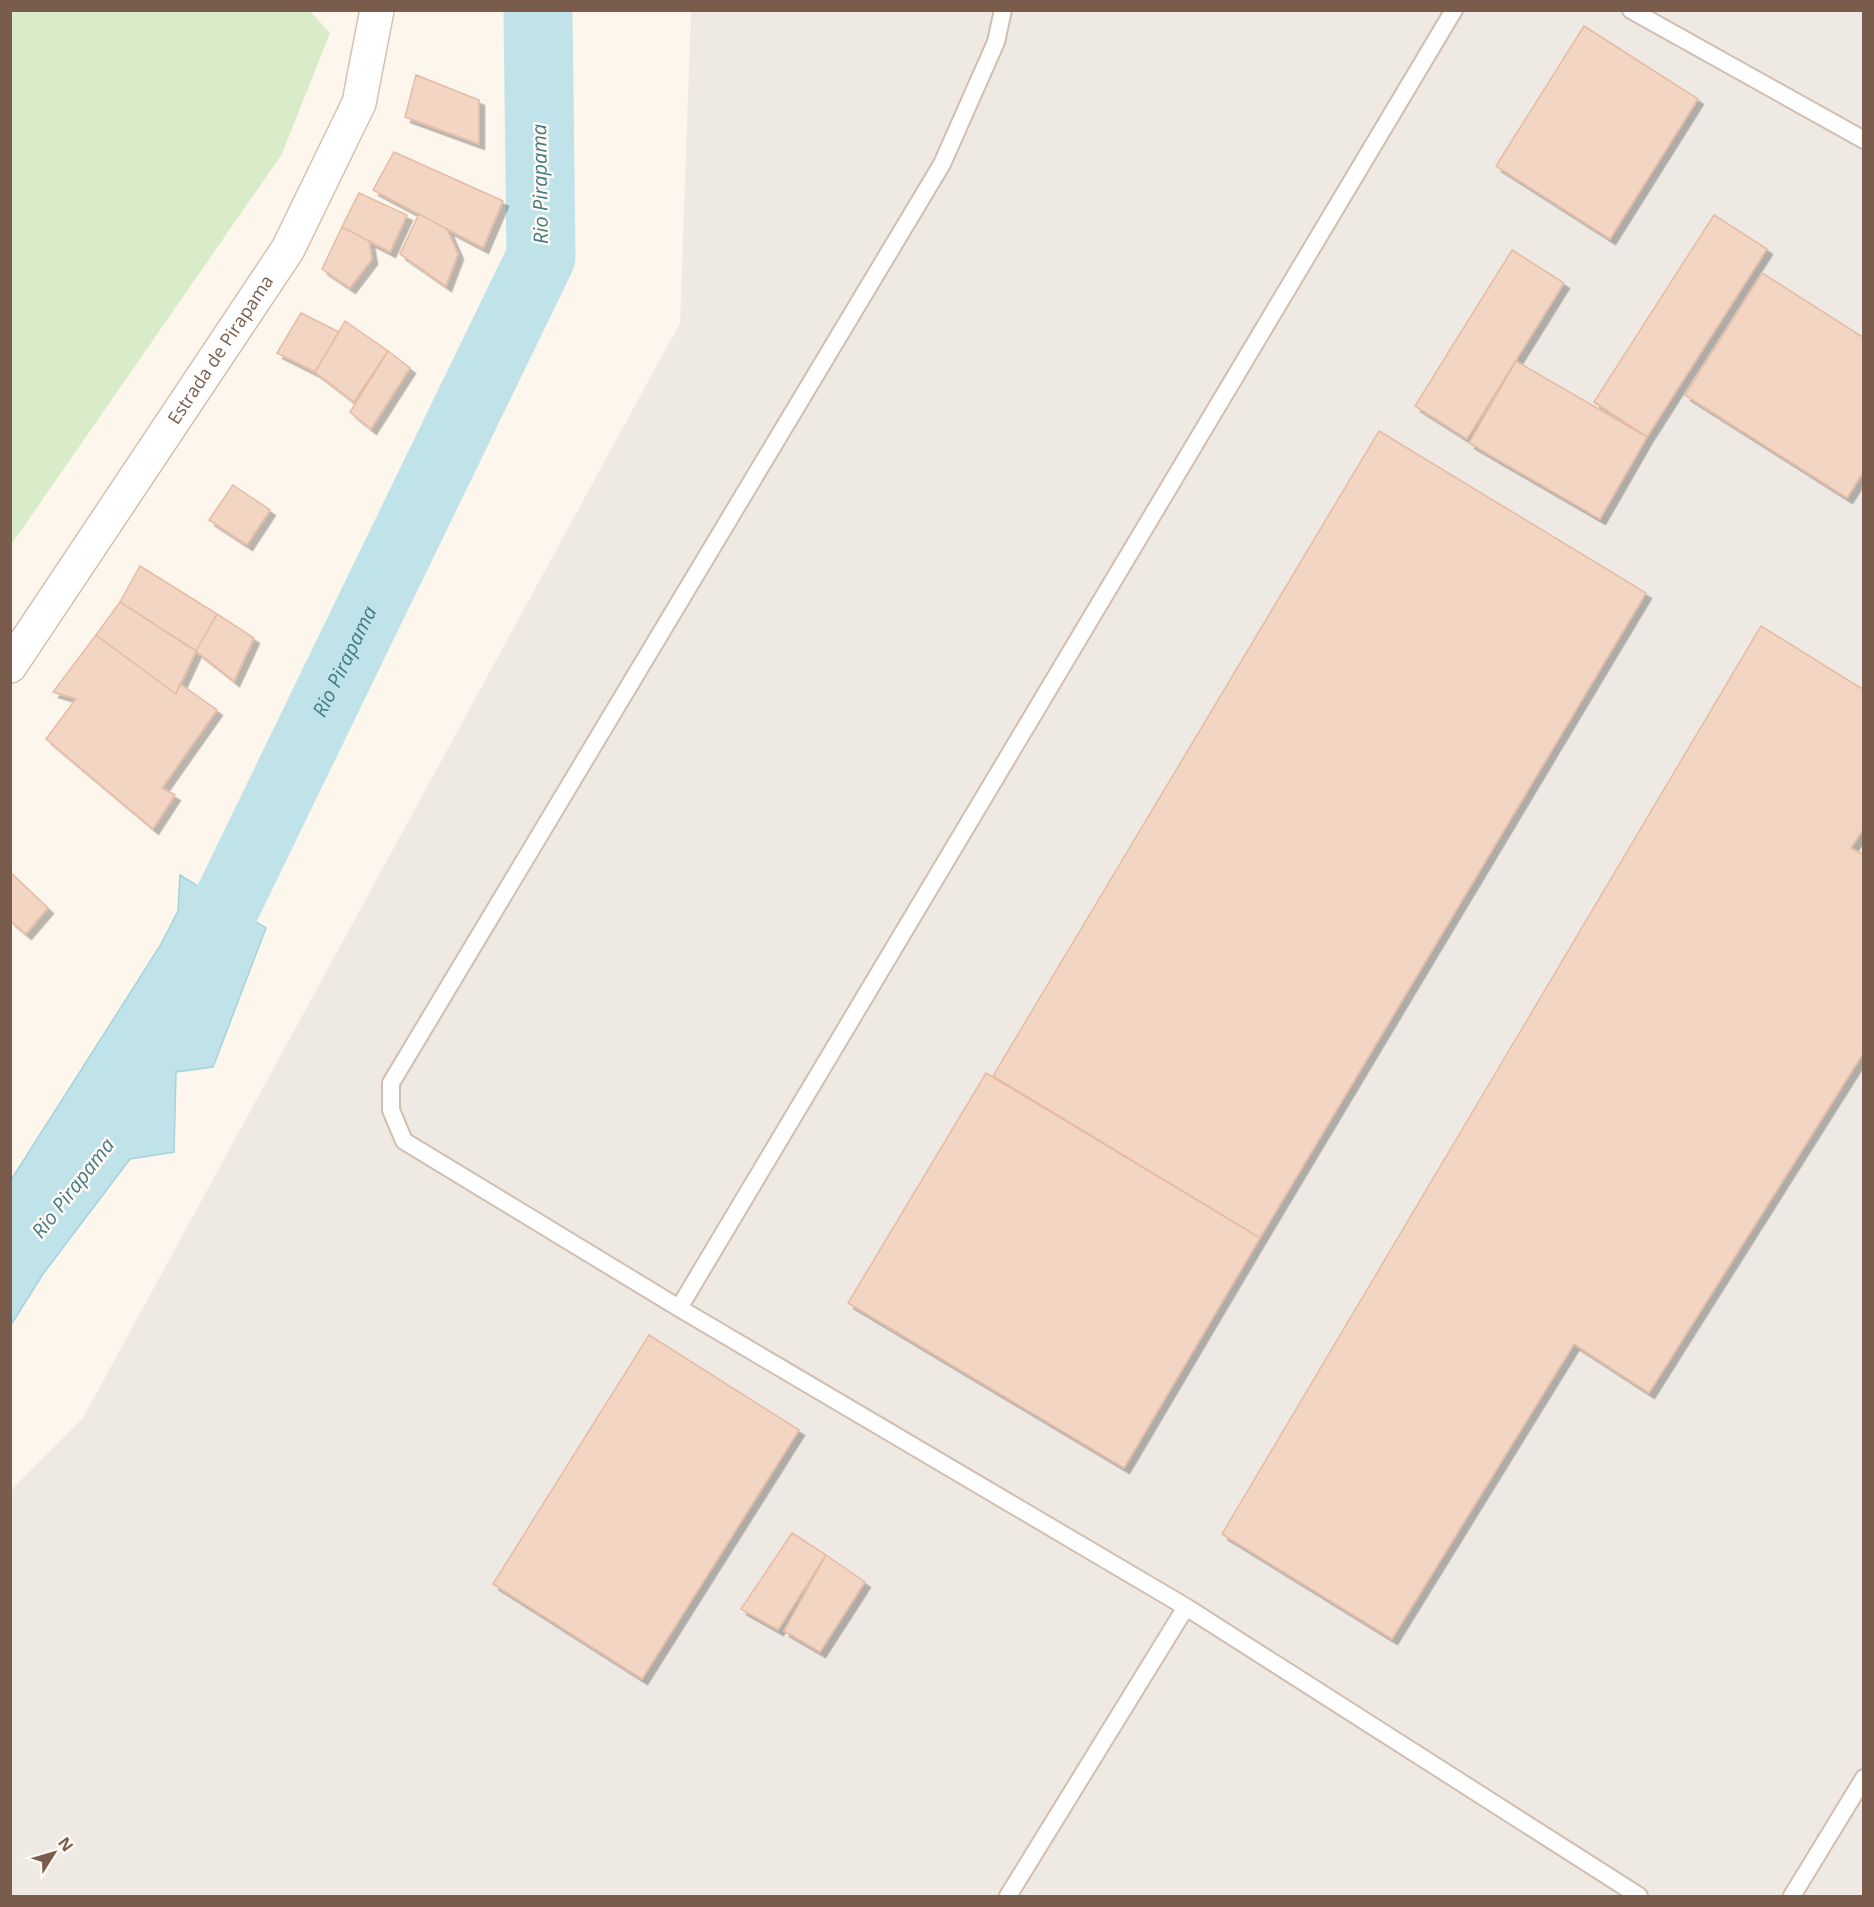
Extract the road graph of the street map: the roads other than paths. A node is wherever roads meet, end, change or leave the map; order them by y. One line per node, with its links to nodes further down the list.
1 (377, 10): 6 (main road, Estrada de Pirapama)
2 (1003, 10): 7 (lane)
3 (1454, 10): 7 (lane)
4 (1631, 10): 5 (lane)
5 (1863, 140)
6 (10, 666)
7 (679, 1308): 8 (lane)
8 (1186, 1607): 10 (lane); 11 (lane)
9 (1863, 1778): 12 (lane)
10 (1008, 1896)
11 (1640, 1896)
12 (1792, 1896)

